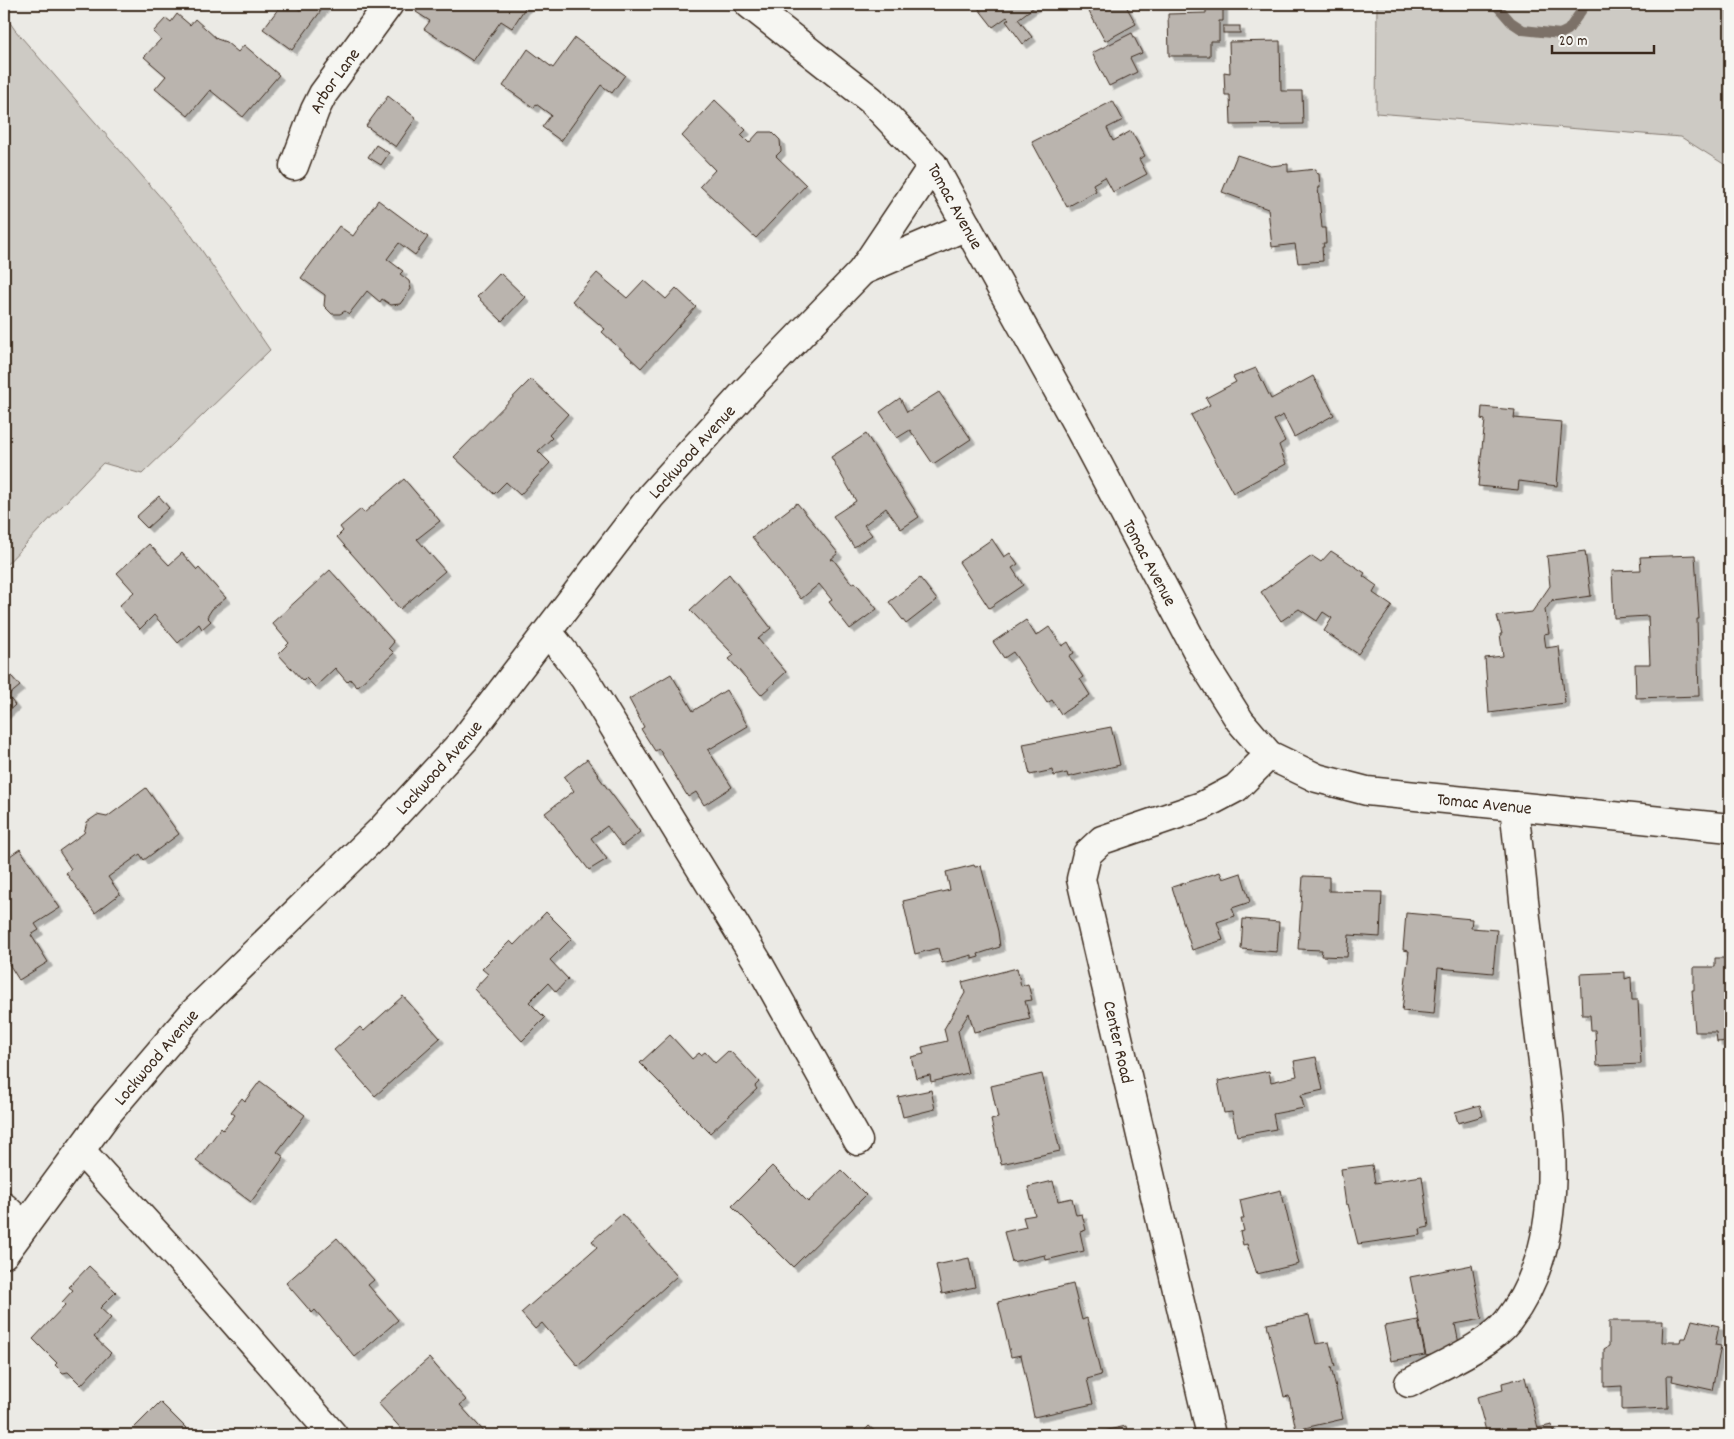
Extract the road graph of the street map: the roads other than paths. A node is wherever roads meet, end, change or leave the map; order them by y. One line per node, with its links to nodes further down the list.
1 (389, 4): 4 (street, Arbor Lane)
2 (749, 4): 3 (street, Tomac Avenue)
3 (933, 165): 5 (street, Tomac Avenue); 6 (street, Lockwood Avenue)
4 (294, 166)
5 (967, 226): 6 (street, Lockwood Avenue); 8 (street, Tomac Avenue)
6 (862, 271): 7 (street, Lockwood Avenue)
7 (548, 632): 11 (street); 12 (street, Lockwood Avenue)
8 (1269, 755): 9 (street, Tomac Avenue); 18 (street, Center Road)
9 (1514, 806): 10 (street, Tomac Avenue); 16 (street)
10 (1730, 828)
11 (858, 1140)
12 (81, 1151): 14 (street, Lockwood Avenue); 17 (street)
13 (4, 1207): 14 (street)
14 (24, 1226): 15 (street, Lockwood Avenue)
15 (4, 1254)
16 (1409, 1382)
17 (333, 1435)
18 (1211, 1435)

